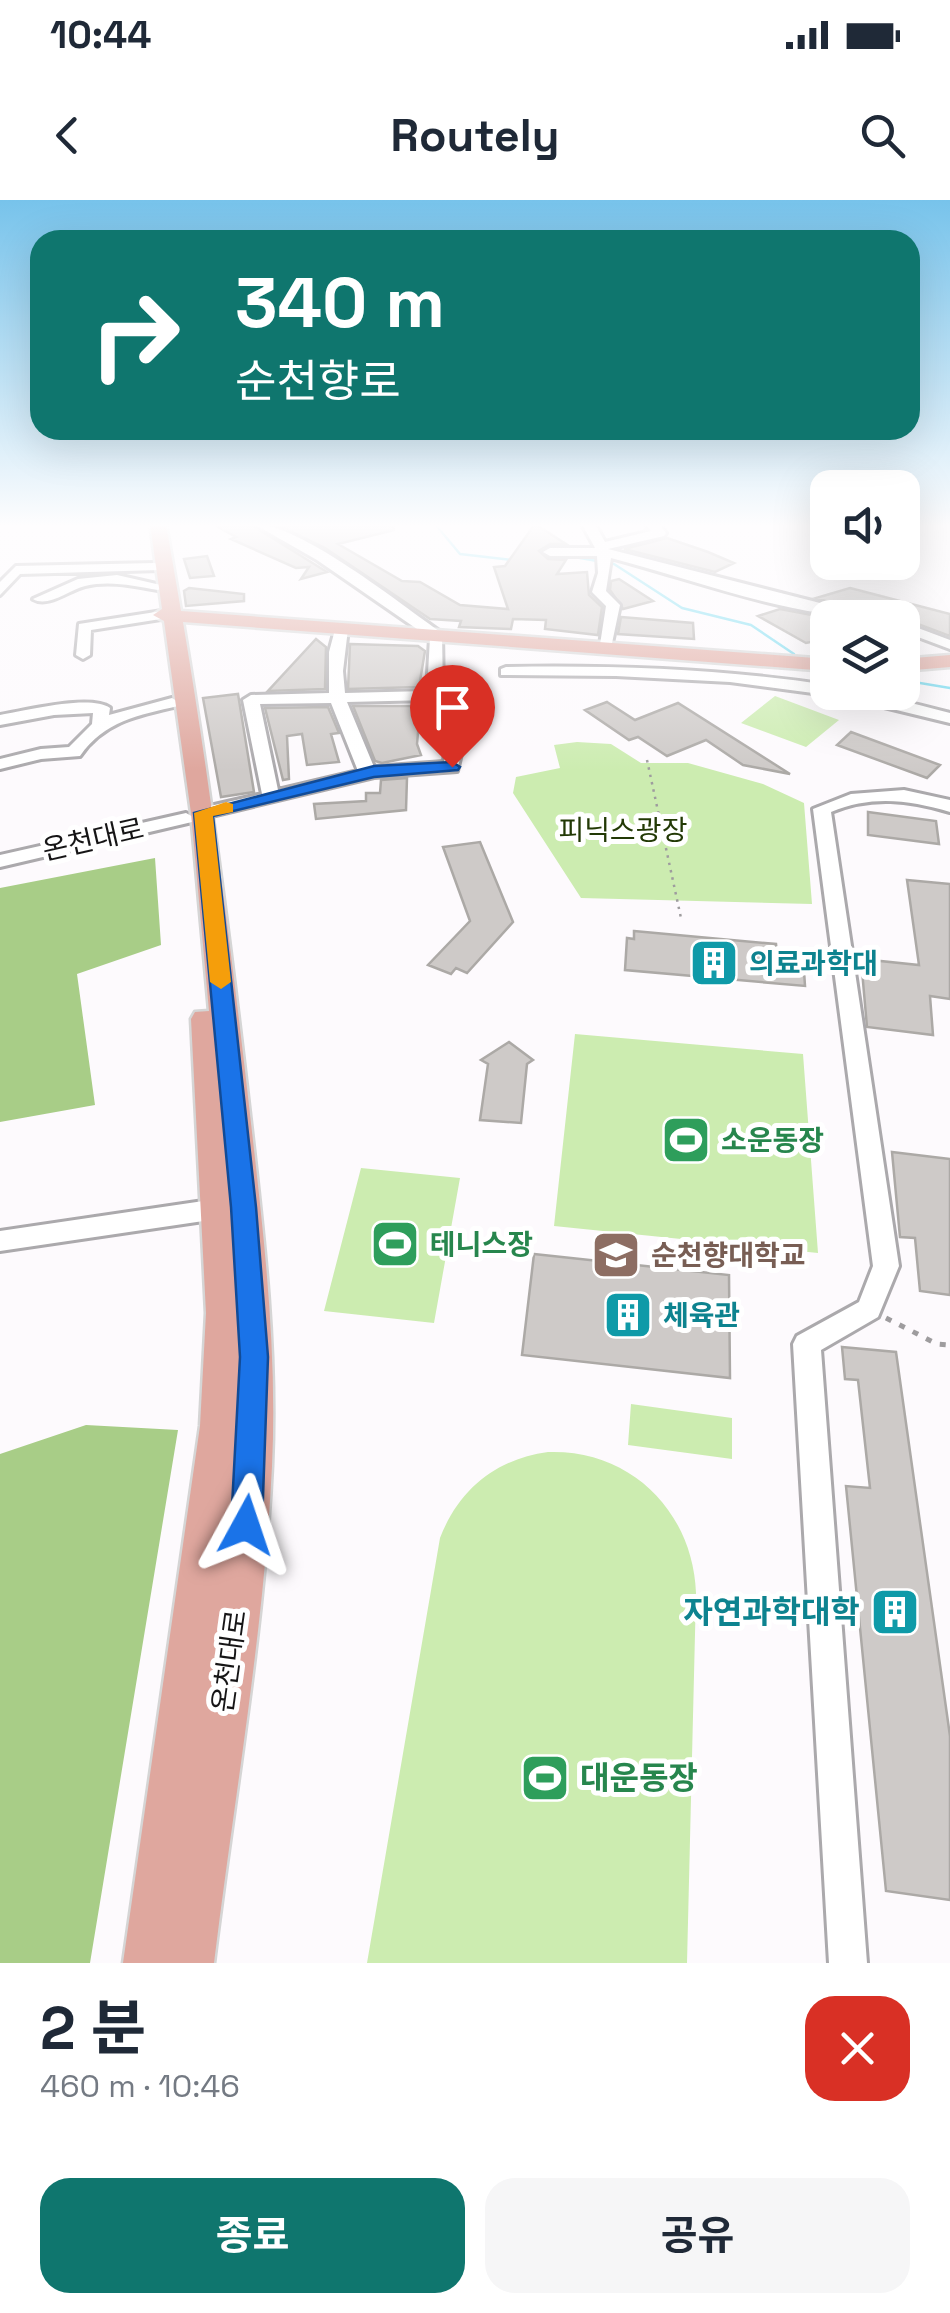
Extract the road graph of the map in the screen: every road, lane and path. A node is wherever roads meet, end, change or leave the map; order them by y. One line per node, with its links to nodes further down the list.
1 (135, 606): 12 (street)
2 (163, 606): 19 (main road, 온천대로)
3 (164, 606): 28 (main road, 온천대로)
4 (218, 606): 7 (main road)
5 (393, 606): 9 (street)
6 (613, 606): 11 (street)
7 (341, 629): 9 (main road); 18 (street)
8 (920, 633): 10 (street)
9 (437, 636): 11 (main road); 17 (street)
10 (950, 644)
11 (604, 648): 14 (main road)
12 (83, 655)
13 (950, 661): 15 (main road)
14 (810, 664)
15 (920, 664)
16 (506, 672): 20 (street)
17 (435, 695): 18 (street); 25 (street)
18 (336, 698): 25 (street); 26 (street)
19 (172, 703): 22 (street); 28 (main road, 온천대로)
20 (950, 718)
21 (0, 720): 22 (street)
22 (100, 724): 24 (street)
23 (647, 760): 30 (path)
24 (0, 764)
25 (368, 773): 26 (street)
26 (271, 797): 28 (street)
27 (946, 799): 33 (street)
28 (195, 816): 29 (street, 온천대로); 31 (main road, 온천대로); 36 (main road, 온천대로)
29 (0, 861)
30 (681, 918)
31 (217, 1208): 32 (street); 35 (main road, 온천대로)
32 (0, 1241)
33 (869, 1309): 34 (path); 37 (street)
34 (950, 1345)
35 (149, 1963)
36 (188, 1963)
37 (848, 1963)

